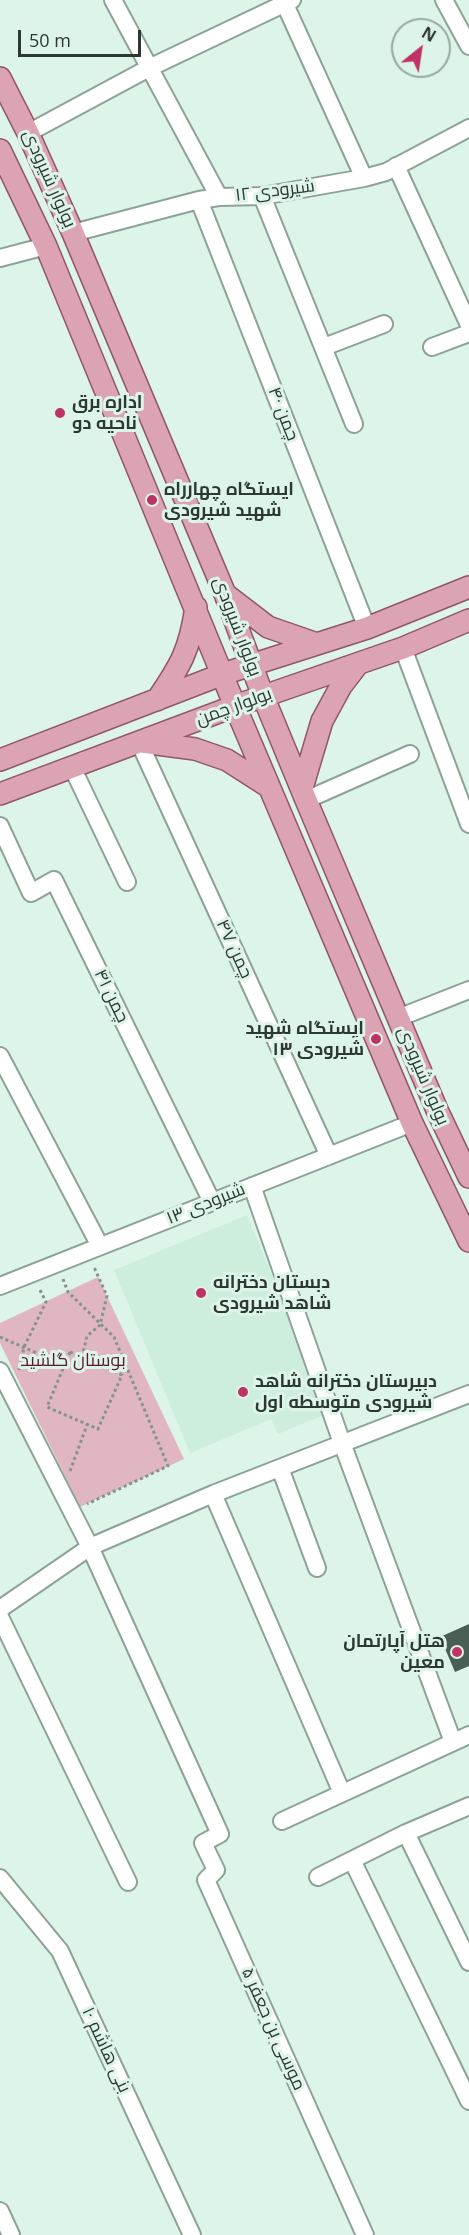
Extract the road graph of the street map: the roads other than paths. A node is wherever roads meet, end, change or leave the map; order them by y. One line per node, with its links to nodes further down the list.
1 (113, 0): 5 (street)
2 (444, 0): 4 (street)
3 (287, 1): 5 (street); 11 (street)
4 (469, 46)
5 (149, 68): 8 (street); 13 (street)
6 (0, 78): 8 (main road, بولوار شیرودی)
7 (469, 128): 10 (street, شیرودی ۱۲)
8 (28, 132): 15 (main road, بولوار شیرودی)
9 (0, 150): 16 (main road, بولوار شیرودی)
10 (396, 166): 11 (street, شیرودی ۱۲); 19 (street)
11 (364, 178): 12 (street, شیرودی ۱۲)
12 (262, 196): 13 (street, شیرودی ۱۲); 21 (street)
13 (219, 197): 14 (street, شیرودی ۱۲)
14 (199, 200): 15 (street, شیرودی ۱۲); 28 (street, چمن ۴۰)
15 (73, 232): 25 (main road, بولوار شیرودی)
16 (46, 246): 17 (street); 26 (main road, بولوار شیرودی)
17 (0, 258)
18 (384, 324): 21 (street)
19 (469, 325)
20 (469, 333): 22 (street)
21 (324, 347): 23 (street)
22 (432, 347)
23 (354, 424)
24 (469, 587): 28 (main road, بولوار چمن)
25 (225, 594): 29 (main road); 31 (main road, بولوار شیرودی)
26 (196, 606): 33 (main road, بولوار شیرودی); 35 (main road)
27 (469, 620): 30 (main road, بولوار چمن)
28 (366, 628): 29 (main road, بولوار چمن)
29 (317, 644): 31 (main road, بولوار چمن)
30 (403, 648): 32 (main road, بولوار چمن); 44 (street)
31 (251, 664): 33 (main road, بولوار چمن); 34 (main road, بولوار شیرودی)
32 (358, 664): 34 (main road, بولوار چمن); 43 (main road)
33 (223, 674): 35 (main road, بولوار چمن); 36 (main road, بولوار شیرودی)
34 (263, 696): 36 (main road, بولوار چمن); 43 (main road, بولوار شیرودی)
35 (157, 700): 39 (main road, بولوار چمن)
36 (235, 706): 37 (main road, بولوار چمن); 41 (main road, بولوار شیرودی)
37 (139, 742): 40 (main road, بولوار چمن); 41 (main road); 51 (street, چمن ۴۷)
38 (410, 754): 43 (street)
39 (0, 760)
40 (72, 767): 42 (main road, بولوار چمن); 46 (street)
41 (269, 787): 50 (main road, بولوار شیرودی)
42 (0, 794)
43 (304, 794): 48 (main road, بولوار شیرودی)
44 (469, 824)
45 (0, 826): 54 (street, چمن ۴۱)
46 (127, 882)
47 (469, 990): 48 (street)
48 (398, 1018): 52 (main road, بولوار شیرودی)
49 (0, 1056): 56 (street)
50 (412, 1123): 51 (street, شیرودی ۱۳); 55 (main road, بولوار شیرودی)
51 (328, 1156): 53 (street, شیرودی ۱۳)
52 (469, 1177)
53 (252, 1186): 54 (street, شیرودی ۱۳); 60 (street)
54 (212, 1202): 56 (street, شیرودی ۱۳)
55 (469, 1241)
56 (94, 1249): 57 (street, شیرودی ۱۳)
57 (0, 1286)
58 (3, 1377): 63 (street)
59 (469, 1394): 60 (street)
60 (342, 1443): 61 (street); 67 (street)
61 (280, 1468): 62 (street); 64 (street)
62 (213, 1494): 63 (street); 68 (street)
63 (90, 1547): 65 (street); 81 (street, موسی بن جعفر ۵)
64 (317, 1568)
65 (0, 1609)
66 (0, 1617): 75 (street)
67 (461, 1739): 68 (street)
68 (342, 1793): 70 (street)
69 (469, 1806): 71 (street)
70 (282, 1821)
71 (406, 1833): 72 (street); 76 (street)
72 (352, 1860): 73 (street); 77 (street)
73 (318, 1877)
74 (0, 1878): 80 (street, بنی هاشم ۱۰)
75 (128, 1882)
76 (469, 1962)
77 (469, 2101)
78 (0, 2211): 79 (street)
79 (11, 2235)
80 (192, 2235)
81 (365, 2235)

